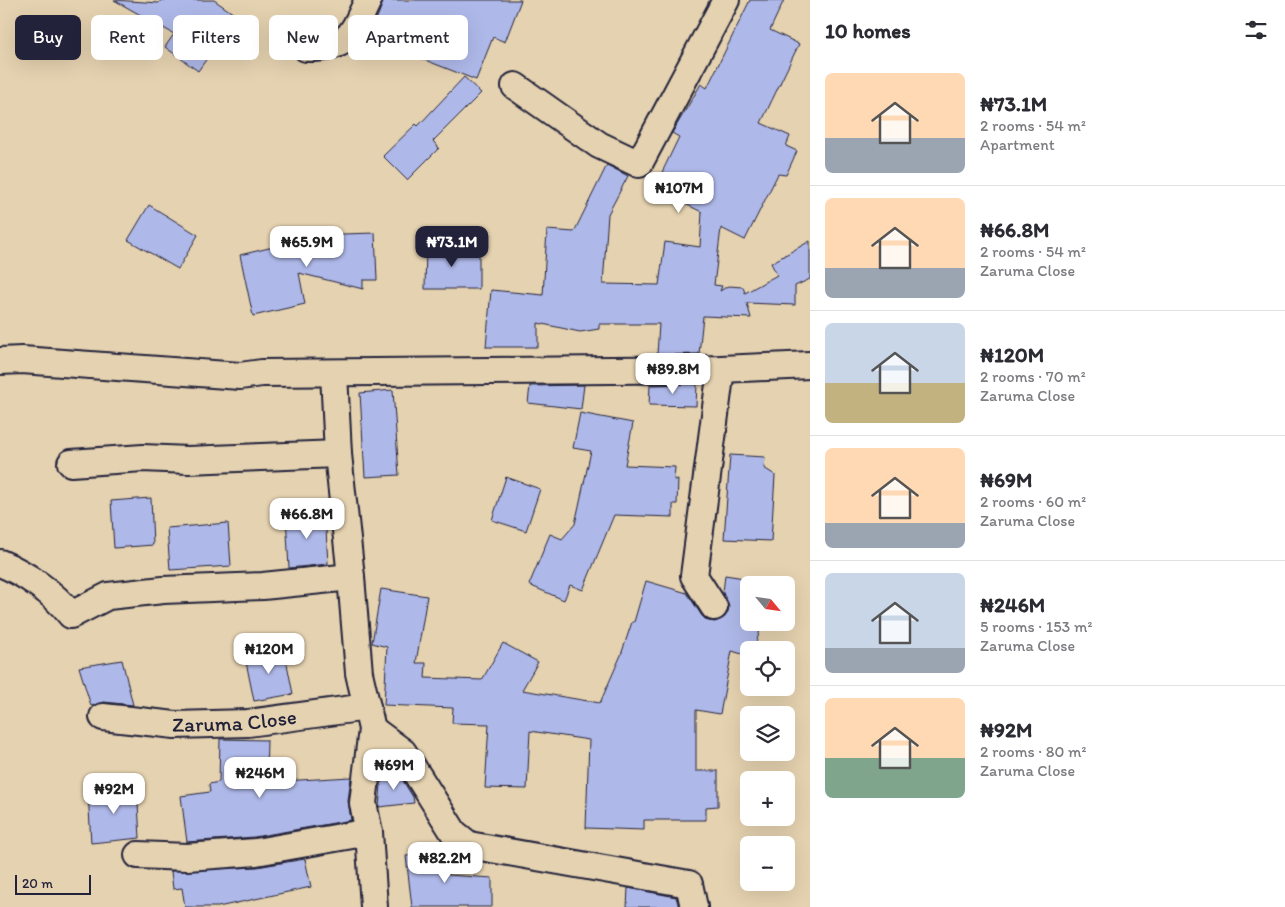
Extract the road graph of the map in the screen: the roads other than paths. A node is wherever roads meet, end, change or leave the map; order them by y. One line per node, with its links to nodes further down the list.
1 (368, 0): 3 (street)
2 (726, 0): 4 (street)
3 (338, 44)
4 (515, 86)
5 (0, 361): 8 (street)
6 (810, 365): 7 (street)
7 (720, 369): 8 (street); 13 (street)
8 (334, 373): 9 (street)
9 (338, 454): 10 (street); 12 (street)
10 (71, 463)
11 (0, 564): 12 (street)
12 (351, 576): 15 (street)
13 (714, 607)
14 (104, 717): 15 (street, Zaruma Close)
15 (369, 718): 16 (street); 19 (street)
16 (369, 832): 17 (street); 18 (street)
17 (138, 855)
18 (374, 907)
19 (694, 907)

